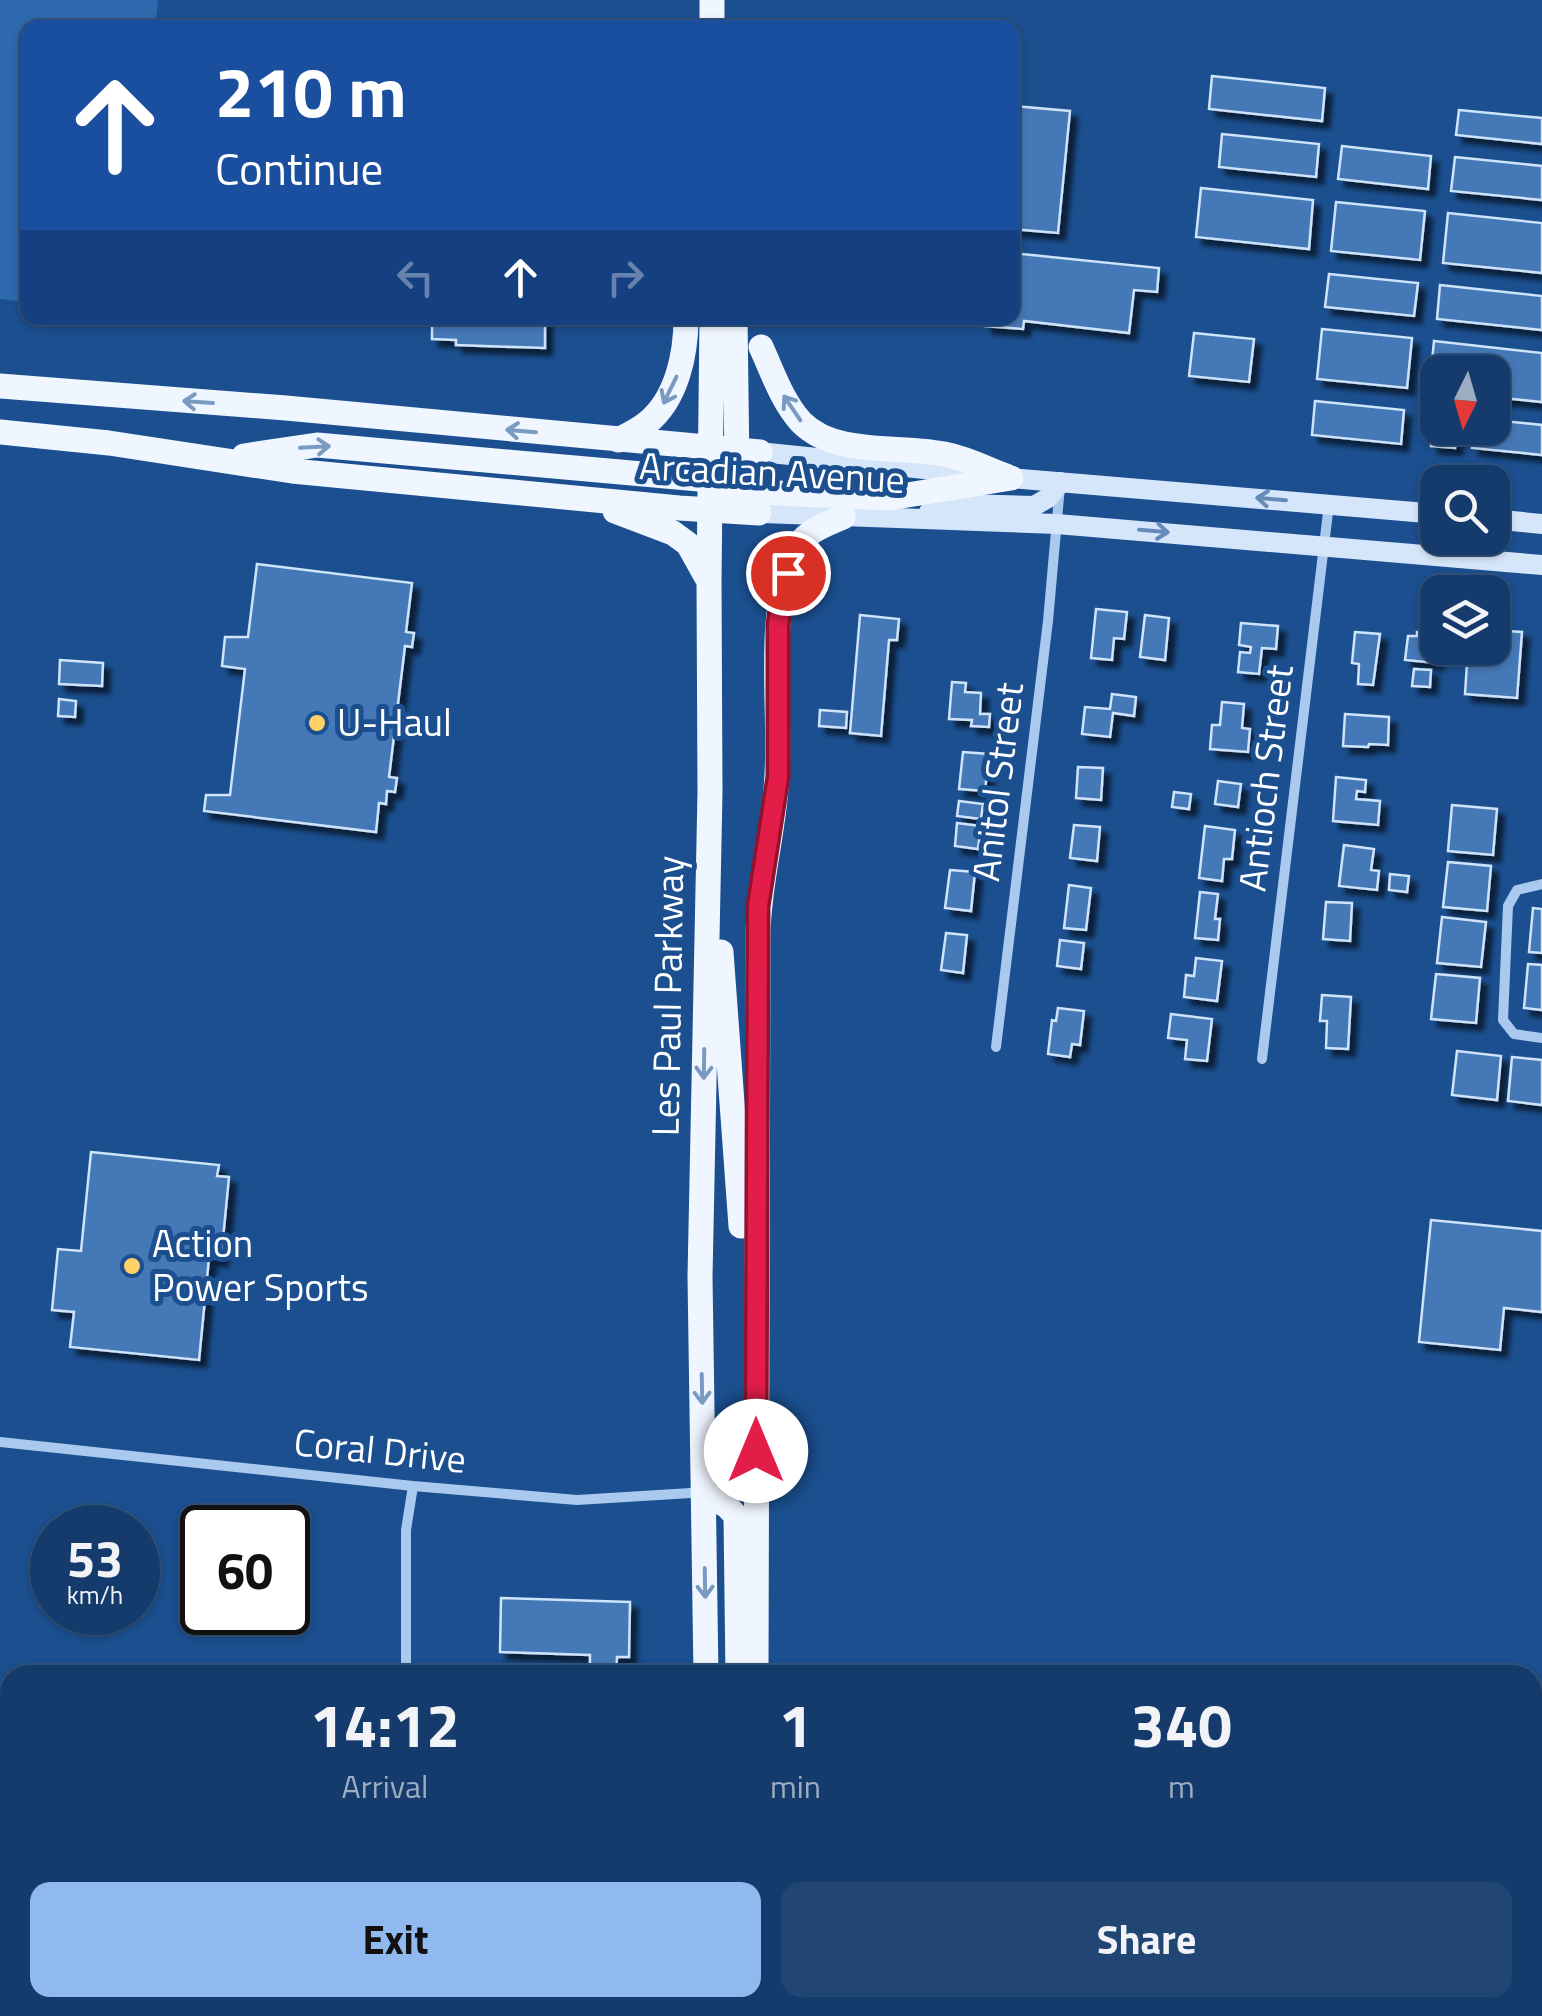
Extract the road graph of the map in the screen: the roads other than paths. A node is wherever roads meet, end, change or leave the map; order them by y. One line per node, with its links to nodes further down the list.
1 (686, 325): 7 (main road, one-way to 7)
2 (713, 325): 10 (main road, Les Paul Parkway)
3 (734, 325): 10 (main road)
4 (762, 348): 9 (main road, one-way to 4)
5 (0, 386): 7 (main road, Arcadian Avenue, one-way to 5)
6 (0, 432): 8 (main road, Arcadian Avenue)
7 (618, 440): 10 (main road, Arcadian Avenue)
8 (219, 460): 10 (main road, one-way to 10); 12 (main road, Arcadian Avenue)
9 (1011, 478): 10 (main road, Arcadian Avenue); 10 (main road); 11 (main road, Arcadian Avenue)
10 (736, 479): 14 (main road, Les Paul Parkway); 16 (main road, Arcadian Avenue)
11 (1061, 482): 13 (main road, Arcadian Avenue, one-way to 11); 17 (main road); 19 (street, Anitol Street)
12 (582, 499): 14 (main road, Arcadian Avenue); 23 (main road)
13 (1329, 504): 15 (main road, Arcadian Avenue); 21 (street, Antioch Street)
14 (710, 510): 23 (main road, Les Paul Parkway)
15 (1420, 512)
16 (843, 516): 17 (main road, Arcadian Avenue); 29 (main road)
17 (899, 518): 19 (main road, Arcadian Avenue)
18 (1510, 521): 20 (main road)
19 (1056, 524): 21 (main road, Arcadian Avenue, one-way to 21); 27 (street, Anitol Street)
20 (1542, 524)
21 (1325, 545): 22 (main road, Arcadian Avenue); 28 (street, Antioch Street)
22 (1542, 565)
23 (709, 580): 24 (main road, Les Paul Parkway)
24 (710, 792): 29 (main road); 33 (main road, Les Paul Parkway, one-way to 33)
25 (1542, 884): 26 (street)
26 (1542, 1038)
27 (996, 1047)
28 (1262, 1059)
29 (756, 1296): 32 (main road)
30 (0, 1442): 31 (street, Coral Drive)
31 (414, 1486): 33 (street, Coral Drive); 34 (street)
32 (756, 1490): 33 (street, Coral Drive); 37 (main road)
33 (704, 1492): 35 (main road, Les Paul Parkway, one-way to 35); 36 (main road)
34 (406, 1665)
35 (706, 1665)
36 (738, 1665)
37 (756, 1665)

